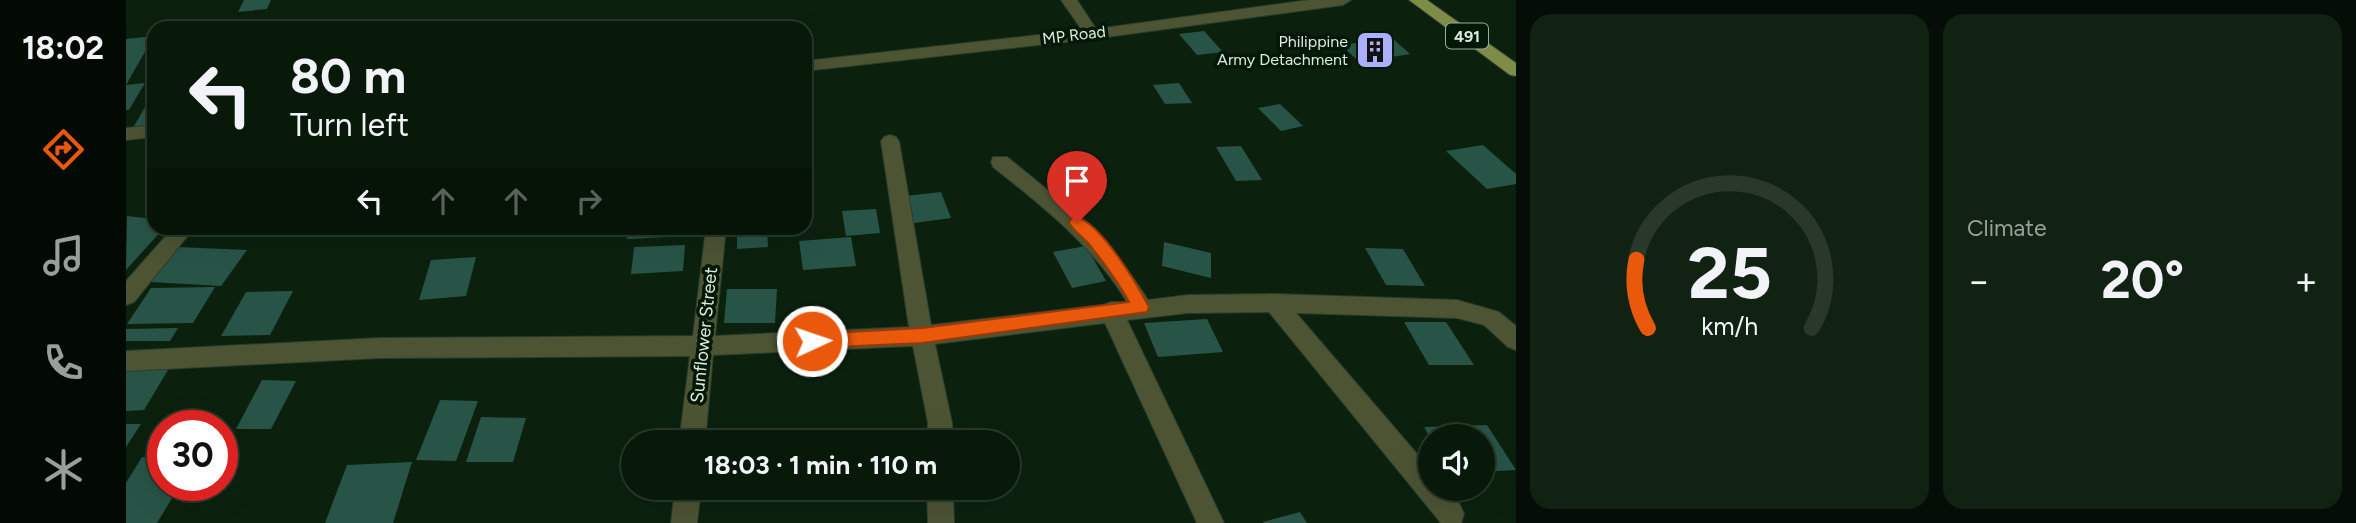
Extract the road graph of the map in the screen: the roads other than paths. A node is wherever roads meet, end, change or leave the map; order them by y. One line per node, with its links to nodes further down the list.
1 (1069, 0): 4 (street)
2 (1343, 0): 4 (street, MP Road)
3 (1417, 0): 6 (main road, 491)
4 (1092, 34): 5 (street, MP Road)
5 (812, 65)
6 (1516, 71)
7 (147, 132): 8 (street)
8 (126, 134)
9 (890, 141): 17 (street)
10 (1000, 162): 15 (street)
11 (178, 235): 13 (street)
12 (715, 235): 19 (street, Sunflower Street)
13 (126, 296)
14 (1275, 303): 15 (street); 18 (street); 25 (street)
15 (1141, 307): 16 (street)
16 (1111, 311): 17 (street); 28 (street)
17 (922, 336): 19 (street); 22 (street)
18 (1516, 340)
19 (702, 346): 20 (street); 21 (street, Sunflower Street)
20 (126, 361)
21 (693, 430)
22 (940, 430)
23 (687, 500): 26 (street)
24 (940, 500): 27 (street)
25 (1451, 514)
26 (684, 523)
27 (941, 523)
28 (1212, 523)

